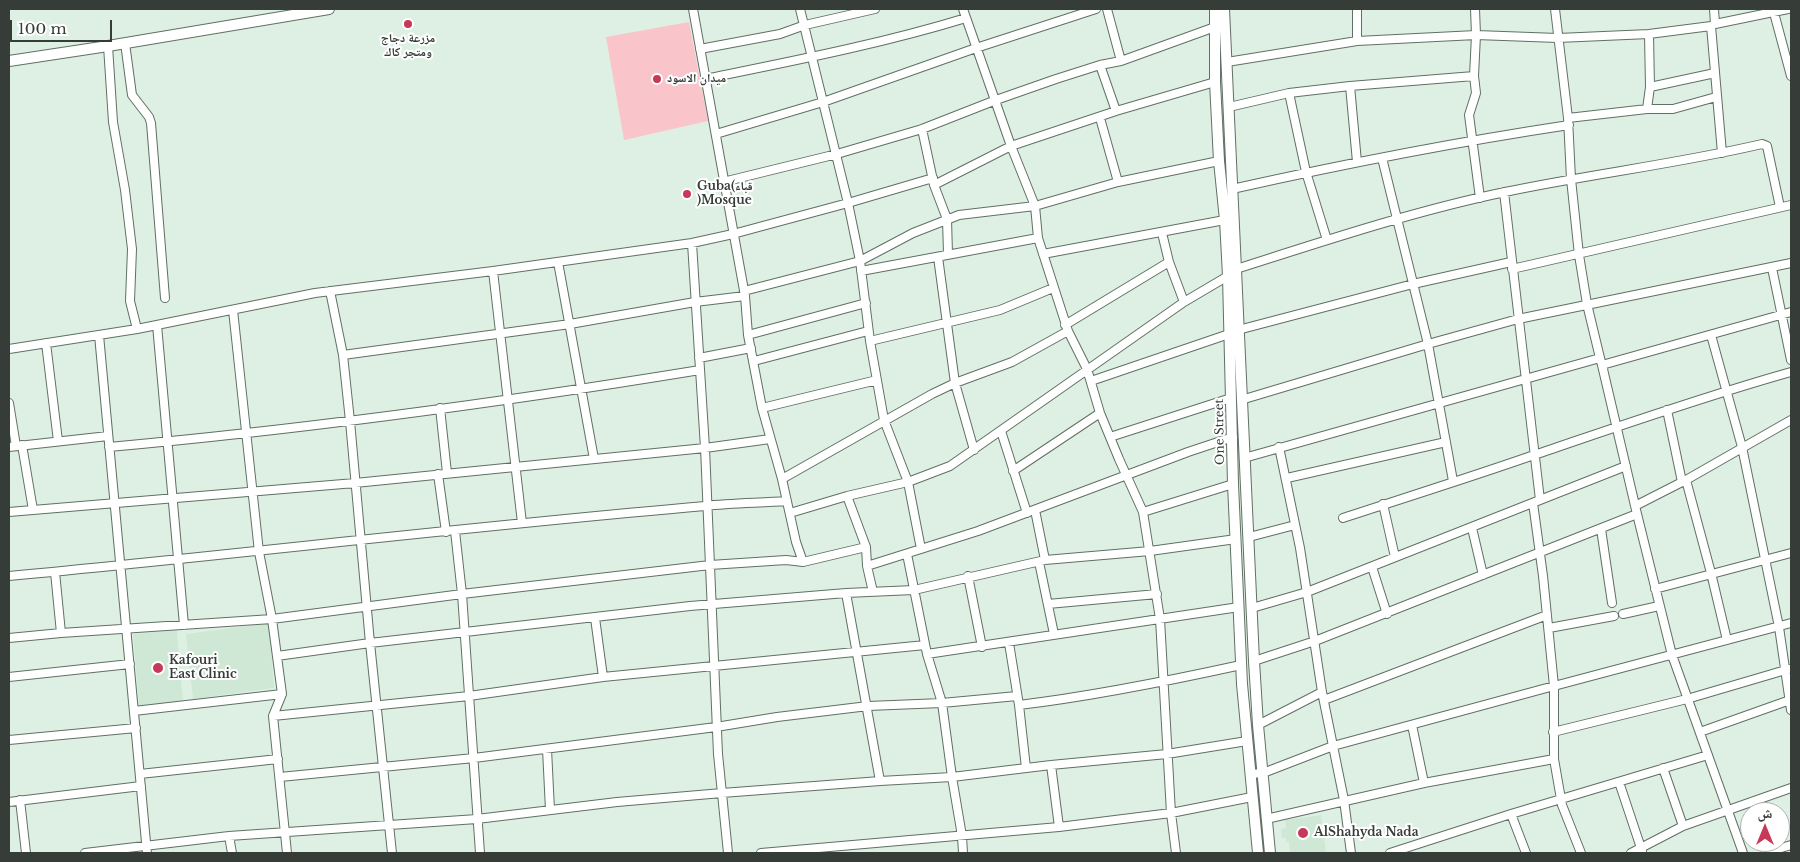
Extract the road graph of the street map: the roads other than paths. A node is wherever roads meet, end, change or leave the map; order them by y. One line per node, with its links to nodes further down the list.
1 (329, 9): 25 (street)
2 (692, 9): 30 (street)
3 (800, 9): 18 (street)
4 (874, 9): 18 (street)
5 (963, 9): 17 (street)
6 (1096, 9): 16 (street)
7 (1107, 9): 33 (street)
8 (1215, 9): 20 (street, One Street)
9 (1225, 9): 34 (street, One Street)
10 (1357, 9): 24 (street)
11 (1475, 9): 22 (street)
12 (1555, 9): 23 (street)
13 (1714, 9): 19 (street)
14 (1788, 9): 15 (street)
15 (1774, 10): 19 (street); 28 (street)
16 (1085, 11): 29 (street)
17 (966, 18): 29 (street); 31 (street)
18 (805, 25): 30 (street); 31 (street)
19 (1713, 25): 21 (street); 36 (street)
20 (1215, 27): 33 (street); 40 (street, One Street)
21 (1649, 34): 23 (street); 42 (street)
22 (1476, 35): 23 (street); 24 (street); 37 (street)
23 (1558, 38): 51 (street)
24 (1357, 41): 34 (street)
25 (125, 43): 27 (street); 98 (street)
26 (1791, 44): 28 (street)
27 (108, 46): 32 (street); 111 (street)
28 (1782, 46): 38 (street)
29 (976, 48): 45 (street); 46 (street)
30 (700, 49): 39 (street)
31 (812, 57): 39 (street); 46 (street)
32 (9, 61)
33 (1121, 61): 35 (street)
34 (1228, 62): 47 (street, One Street)
35 (1100, 65): 45 (street); 49 (street)
36 (1715, 73): 42 (street); 44 (street)
37 (1474, 76): 41 (street); 54 (street)
38 (1791, 76)
39 (705, 79): 53 (street)
40 (1215, 82): 49 (street); 59 (street, One Street)
41 (1350, 86): 43 (street); 60 (street)
42 (1650, 87): 48 (street)
43 (1289, 93): 47 (street); 61 (street)
44 (1716, 97): 48 (street); 57 (street)
45 (996, 100): 52 (street); 55 (street)
46 (823, 102): 53 (street); 56 (street)
47 (1229, 107): 66 (street, One Street)
48 (1647, 109): 51 (street)
49 (1116, 112): 50 (street)
50 (1100, 118): 55 (street); 65 (street)
51 (1569, 121): 54 (street); 62 (street)
52 (922, 129): 56 (street); 64 (street)
53 (716, 134): 63 (street)
54 (1472, 140): 58 (street); 68 (street)
55 (1011, 146): 64 (street); 71 (street)
56 (837, 154): 63 (street); 69 (street)
57 (1722, 154): 62 (street); 72 (street)
58 (1382, 158): 60 (street); 75 (street)
59 (1219, 161): 65 (street); 74 (street, One Street)
60 (1357, 162): 61 (street)
61 (1306, 172): 66 (street); 79 (street)
62 (1571, 179): 67 (street); 83 (street)
63 (723, 182): 77 (street)
64 (934, 182): 69 (street); 73 (street)
65 (1118, 182): 71 (street)
66 (1232, 189): 74 (street, One Street)
67 (1504, 192): 68 (street); 89 (street)
68 (1480, 198): 75 (street)
69 (848, 203): 77 (street); 85 (street)
70 (1791, 205): 72 (street)
71 (1035, 206): 73 (street); 78 (street)
72 (1780, 207): 83 (street)
73 (948, 219): 81 (street); 85 (street)
74 (1229, 219): 76 (street); 93 (street, One Street)
75 (1396, 220): 79 (street); 94 (street)
76 (1162, 233): 82 (street); 87 (street)
77 (733, 234): 80 (street); 97 (street)
78 (1038, 238): 81 (street); 82 (street)
79 (1327, 240): 93 (street)
80 (692, 243): 86 (street); 99 (street)
81 (948, 254): 84 (street)
82 (1043, 254): 95 (street)
83 (1579, 255): 89 (street); 102 (street)
84 (938, 257): 92 (street); 107 (street)
85 (860, 260): 92 (street); 97 (street)
86 (558, 262): 91 (street); 108 (street)
87 (1170, 262): 100 (street); 110 (street)
88 (1791, 263): 90 (street)
89 (1511, 266): 94 (street); 106 (street)
90 (1772, 268): 102 (street); 105 (street)
91 (493, 271): 96 (street); 114 (street)
92 (861, 271): 101 (street)
93 (1232, 273): 100 (street); 113 (street, One Street)
94 (1413, 284): 113 (street); 120 (street)
95 (1053, 288): 107 (street); 110 (street)
96 (330, 291): 103 (street); 123 (street)
97 (745, 293): 99 (street); 116 (street)
98 (164, 298)
99 (695, 302): 108 (street); 124 (street)
100 (1184, 302): 128 (street)
101 (866, 303): 112 (street); 116 (street)
102 (1587, 304): 106 (street); 127 (street)
103 (233, 310): 109 (street); 150 (street)
104 (1791, 312): 105 (street)
105 (1782, 315): 115 (street); 125 (street)
106 (1518, 319): 120 (street); 131 (street)
107 (946, 323): 118 (street); 134 (street)
108 (570, 324): 114 (street); 135 (street)
109 (157, 325): 111 (street); 156 (street)
110 (1066, 328): 128 (street); 134 (street)
111 (137, 329): 117 (street)
112 (868, 331): 118 (street); 126 (street)
113 (1234, 332): 133 (street); 138 (street, One Street)
114 (501, 333): 123 (street); 137 (street)
115 (1712, 334): 127 (street); 136 (street)
116 (748, 335): 121 (street)
117 (99, 336): 119 (street); 151 (street)
118 (870, 341): 132 (street)
119 (46, 343): 122 (street); 155 (street)
120 (1428, 344): 138 (street); 140 (street)
121 (751, 348): 124 (street); 126 (street)
122 (9, 350)
123 (342, 355): 147 (street)
124 (699, 358): 129 (street)
125 (1791, 360)
126 (754, 361): 142 (street)
127 (1601, 362): 131 (street); 148 (street)
128 (1087, 369): 133 (street); 149 (street)
129 (700, 370): 135 (street); 162 (street)
130 (1791, 372): 136 (street)
131 (1524, 379): 140 (street); 164 (street)
132 (877, 380): 142 (street); 145 (street)
133 (1091, 381): 144 (street)
134 (955, 383): 145 (street); 163 (street)
135 (582, 389): 137 (street); 166 (street)
136 (1726, 390): 143 (street); 161 (street)
137 (508, 399): 141 (street); 168 (street)
138 (1236, 399): 152 (street, One Street); 153 (street); 165 (street, One Street)
139 (9, 403): 158 (street)
140 (1440, 404): 157 (street); 160 (street)
141 (440, 408): 147 (street); 170 (street)
142 (762, 408): 154 (street)
143 (1667, 410): 148 (street); 176 (street)
144 (1100, 413): 153 (street); 169 (street)
145 (884, 420): 174 (street); 177 (street)
146 (1791, 420): 161 (street)
147 (350, 421): 150 (street); 178 (street)
148 (1616, 426): 164 (street); 167 (street)
149 (1001, 431): 163 (street); 169 (street)
150 (247, 433): 156 (street); 180 (street)
151 (108, 436): 155 (street); 159 (street)
152 (1233, 437): 172 (street); 179 (street, One Street)
153 (1110, 438): 172 (street)
154 (770, 439): 162 (street); 174 (street)
155 (58, 441): 158 (street)
156 (167, 441): 159 (street); 182 (street)
157 (1446, 442): 173 (street); 175 (street)
158 (16, 446): 190 (street)
159 (109, 446): 185 (street)
160 (1279, 447): 165 (street); 173 (street)
161 (1742, 447): 176 (street); 215 (street)
162 (705, 448): 166 (street); 187 (street)
163 (974, 450): 177 (street)
164 (1534, 455): 175 (street); 184 (street)
165 (1244, 458): 189 (street, One Street)
166 (594, 459): 168 (street)
167 (1626, 466): 184 (street); 191 (street)
168 (516, 468): 170 (street); 197 (street)
169 (1013, 471): 192 (street)
170 (447, 473): 171 (street)
171 (438, 474): 178 (street); 202 (street)
172 (1127, 476): 192 (street); 194 (street)
173 (1287, 478): 198 (street)
174 (782, 479): 183 (street)
175 (1452, 481): 186 (street)
176 (1684, 481): 191 (street); 223 (street)
177 (908, 482): 181 (street); 207 (street)
178 (355, 483): 180 (street); 205 (street)
179 (1233, 484): 188 (street, One Street); 194 (street)
180 (253, 491): 182 (street); 208 (street)
181 (847, 496): 195 (street); 206 (street)
182 (172, 499): 185 (street); 214 (street)
183 (787, 501): 187 (street); 195 (street)
184 (1536, 501): 199 (street); 212 (street)
185 (114, 504): 190 (street); 219 (street)
186 (1383, 504): 196 (street); 213 (street)
187 (708, 505): 197 (street); 218 (street)
188 (1234, 508): 189 (street); 204 (street, One Street)
189 (1248, 508): 203 (street, One Street)
190 (33, 510): 193 (street)
191 (1636, 510): 200 (street); 227 (street)
192 (1031, 511): 207 (street); 216 (street)
193 (9, 512)
194 (1143, 512): 209 (street)
195 (790, 513): 217 (street)
196 (1343, 518)
197 (522, 523): 201 (street)
198 (1296, 525): 203 (street); 230 (street)
199 (1472, 528): 213 (street); 224 (street)
200 (1601, 529): 212 (street); 234 (street)
201 (455, 531): 202 (street); 232 (street)
202 (446, 532): 205 (street)
203 (1249, 538): 240 (street, One Street)
204 (1236, 539): 209 (street); 239 (street, One Street)
205 (361, 541): 208 (street); 237 (street)
206 (866, 547): 217 (street); 220 (street)
207 (921, 549): 211 (street)
208 (259, 552): 214 (street); 245 (street)
209 (1150, 552): 216 (street); 233 (street)
210 (1791, 553): 215 (street)
211 (907, 554): 220 (street); 228 (street)
212 (1540, 554): 224 (street); 243 (street)
213 (1395, 557): 221 (street)
214 (179, 560): 219 (street); 249 (street)
215 (1765, 560): 223 (street); 250 (street)
216 (1042, 561): 226 (street); 236 (street)
217 (803, 562): 218 (street)
218 (710, 565): 232 (street); 235 (street)
219 (120, 566): 222 (street); 251 (street)
220 (867, 566): 229 (street)
221 (1372, 567): 230 (street); 241 (street)
222 (55, 572): 225 (street); 254 (street)
223 (1711, 573): 227 (street); 257 (street)
224 (1483, 575): 241 (street)
225 (9, 576)
226 (968, 576): 228 (street); 262 (street)
227 (1655, 589): 238 (street)
228 (914, 590): 229 (street); 261 (street)
229 (873, 592): 231 (street)
230 (1307, 592): 240 (street); 258 (street)
231 (846, 593): 235 (street); 263 (street)
232 (462, 594): 237 (street); 253 (street)
233 (1157, 594): 236 (street); 247 (street)
234 (1612, 603)
235 (712, 604): 246 (street); 269 (street)
236 (1048, 604): 255 (street)
237 (366, 606): 245 (street); 259 (street)
238 (1660, 606): 242 (street); 265 (street)
239 (1239, 607): 247 (street); 270 (street, One Street)
240 (1252, 608): 267 (street, One Street)
241 (1386, 614): 258 (street)
242 (1623, 614)
243 (1547, 615): 252 (street); 279 (street)
244 (1614, 616): 252 (street)
245 (272, 618): 249 (street); 266 (street)
246 (595, 618): 253 (street); 273 (street)
247 (1160, 619): 255 (street); 274 (street)
248 (1791, 623): 250 (street)
249 (184, 625): 251 (street)
250 (1779, 627): 257 (street); 271 (street)
251 (126, 628): 254 (street); 268 (street)
252 (1549, 628): 275 (street)
253 (465, 632): 259 (street); 277 (street)
254 (61, 633): 256 (street)
255 (1054, 634): 260 (street)
256 (9, 638)
257 (1727, 640): 265 (street)
258 (1315, 641): 267 (street); 279 (street)
259 (370, 643): 266 (street); 284 (street)
260 (1009, 643): 262 (street); 278 (street)
261 (925, 645): 263 (street); 264 (street)
262 (982, 647): 264 (street)
263 (857, 650): 269 (street); 285 (street)
264 (927, 654): 282 (street)
265 (1672, 655): 275 (street); 280 (street)
266 (277, 656): 276 (street)
267 (1254, 661): 289 (street, One Street)
268 (130, 664): 272 (street); 287 (street)
269 (714, 665): 273 (street); 291 (street)
270 (1242, 665): 274 (street); 296 (street, One Street)
271 (1789, 670): 280 (street); 281 (street)
272 (9, 677)
273 (603, 677): 277 (street)
274 (1163, 682): 283 (street); 299 (street)
275 (1554, 686): 290 (street); 293 (street)
276 (282, 694): 287 (street); 288 (street)
277 (469, 696): 284 (street); 302 (street)
278 (1017, 696): 282 (street); 283 (street)
279 (1323, 696): 289 (street); 297 (street)
280 (1687, 699): 293 (street); 294 (street)
281 (1790, 700): 286 (street); 294 (street)
282 (942, 703): 285 (street); 311 (street)
283 (1019, 705): 306 (street)
284 (377, 706): 288 (street); 305 (street)
285 (868, 706): 291 (street); 313 (street)
286 (1791, 710)
287 (134, 711): 292 (street)
288 (273, 716): 301 (street)
289 (1258, 725): 308 (street, One Street)
290 (1412, 725): 297 (street); 315 (street)
291 (716, 727): 298 (street); 318 (street)
292 (136, 728): 295 (street); 309 (street)
293 (1553, 732): 303 (street)
294 (1700, 732): 300 (street)
295 (9, 740)
296 (1247, 741): 299 (street); 310 (street, One Street)
297 (1333, 746): 308 (street); 322 (street)
298 (546, 749): 302 (street); 324 (street)
299 (1168, 754): 304 (street); 326 (street)
300 (1708, 755): 307 (street); 325 (street)
301 (278, 758): 309 (street); 312 (street)
302 (474, 758): 305 (street); 328 (street)
303 (1554, 759): 315 (street); 320 (street)
304 (1051, 765): 306 (street); 332 (street)
305 (382, 767): 312 (street); 330 (street)
306 (1026, 768): 311 (street)
307 (1663, 768): 314 (street); 331 (street)
308 (1263, 773): 310 (street); 329 (street, One Street)
309 (140, 774): 316 (street)
310 (1250, 774): 319 (street, One Street)
311 (952, 777): 313 (street); 335 (street)
312 (280, 778): 333 (street)
313 (880, 780): 318 (street)
314 (1619, 782): 320 (street); 338 (street)
315 (1424, 783): 322 (street)
316 (141, 786): 321 (street); 337 (street)
317 (1791, 788): 325 (street)
318 (722, 792): 324 (street); 346 (street)
319 (1252, 797): 326 (street); 350 (street, One Street)
320 (1560, 799): 327 (street); 355 (street)
321 (20, 800): 323 (street); 340 (street)
322 (1344, 800): 329 (street); 352 (street)
323 (9, 802)
324 (550, 810): 328 (street)
325 (1727, 811): 331 (street); 357 (street)
326 (1171, 813): 332 (street); 349 (street)
327 (1511, 814): 353 (street); 354 (street)
328 (477, 819): 330 (street); 345 (street)
329 (1266, 819): 351 (street, One Street)
330 (389, 826): 333 (street); 344 (street)
331 (1683, 826): 338 (street)
332 (1059, 827): 335 (street)
333 (285, 832): 334 (street); 343 (street)
334 (230, 836): 337 (street); 342 (street)
335 (962, 836): 339 (street); 348 (street)
336 (1791, 845): 358 (street)
337 (146, 849): 341 (street)
338 (1642, 851): 356 (street)
339 (789, 852): 347 (street)
340 (26, 853)
341 (85, 853)
342 (232, 853)
343 (287, 853)
344 (392, 853)
345 (480, 853)
346 (728, 853)
347 (761, 853)
348 (963, 853)
349 (1176, 853)
350 (1258, 853)
351 (1270, 853)
352 (1351, 853)
353 (1390, 853)
354 (1526, 853)
355 (1581, 853)
356 (1631, 853)
357 (1743, 853)
358 (1765, 853)

